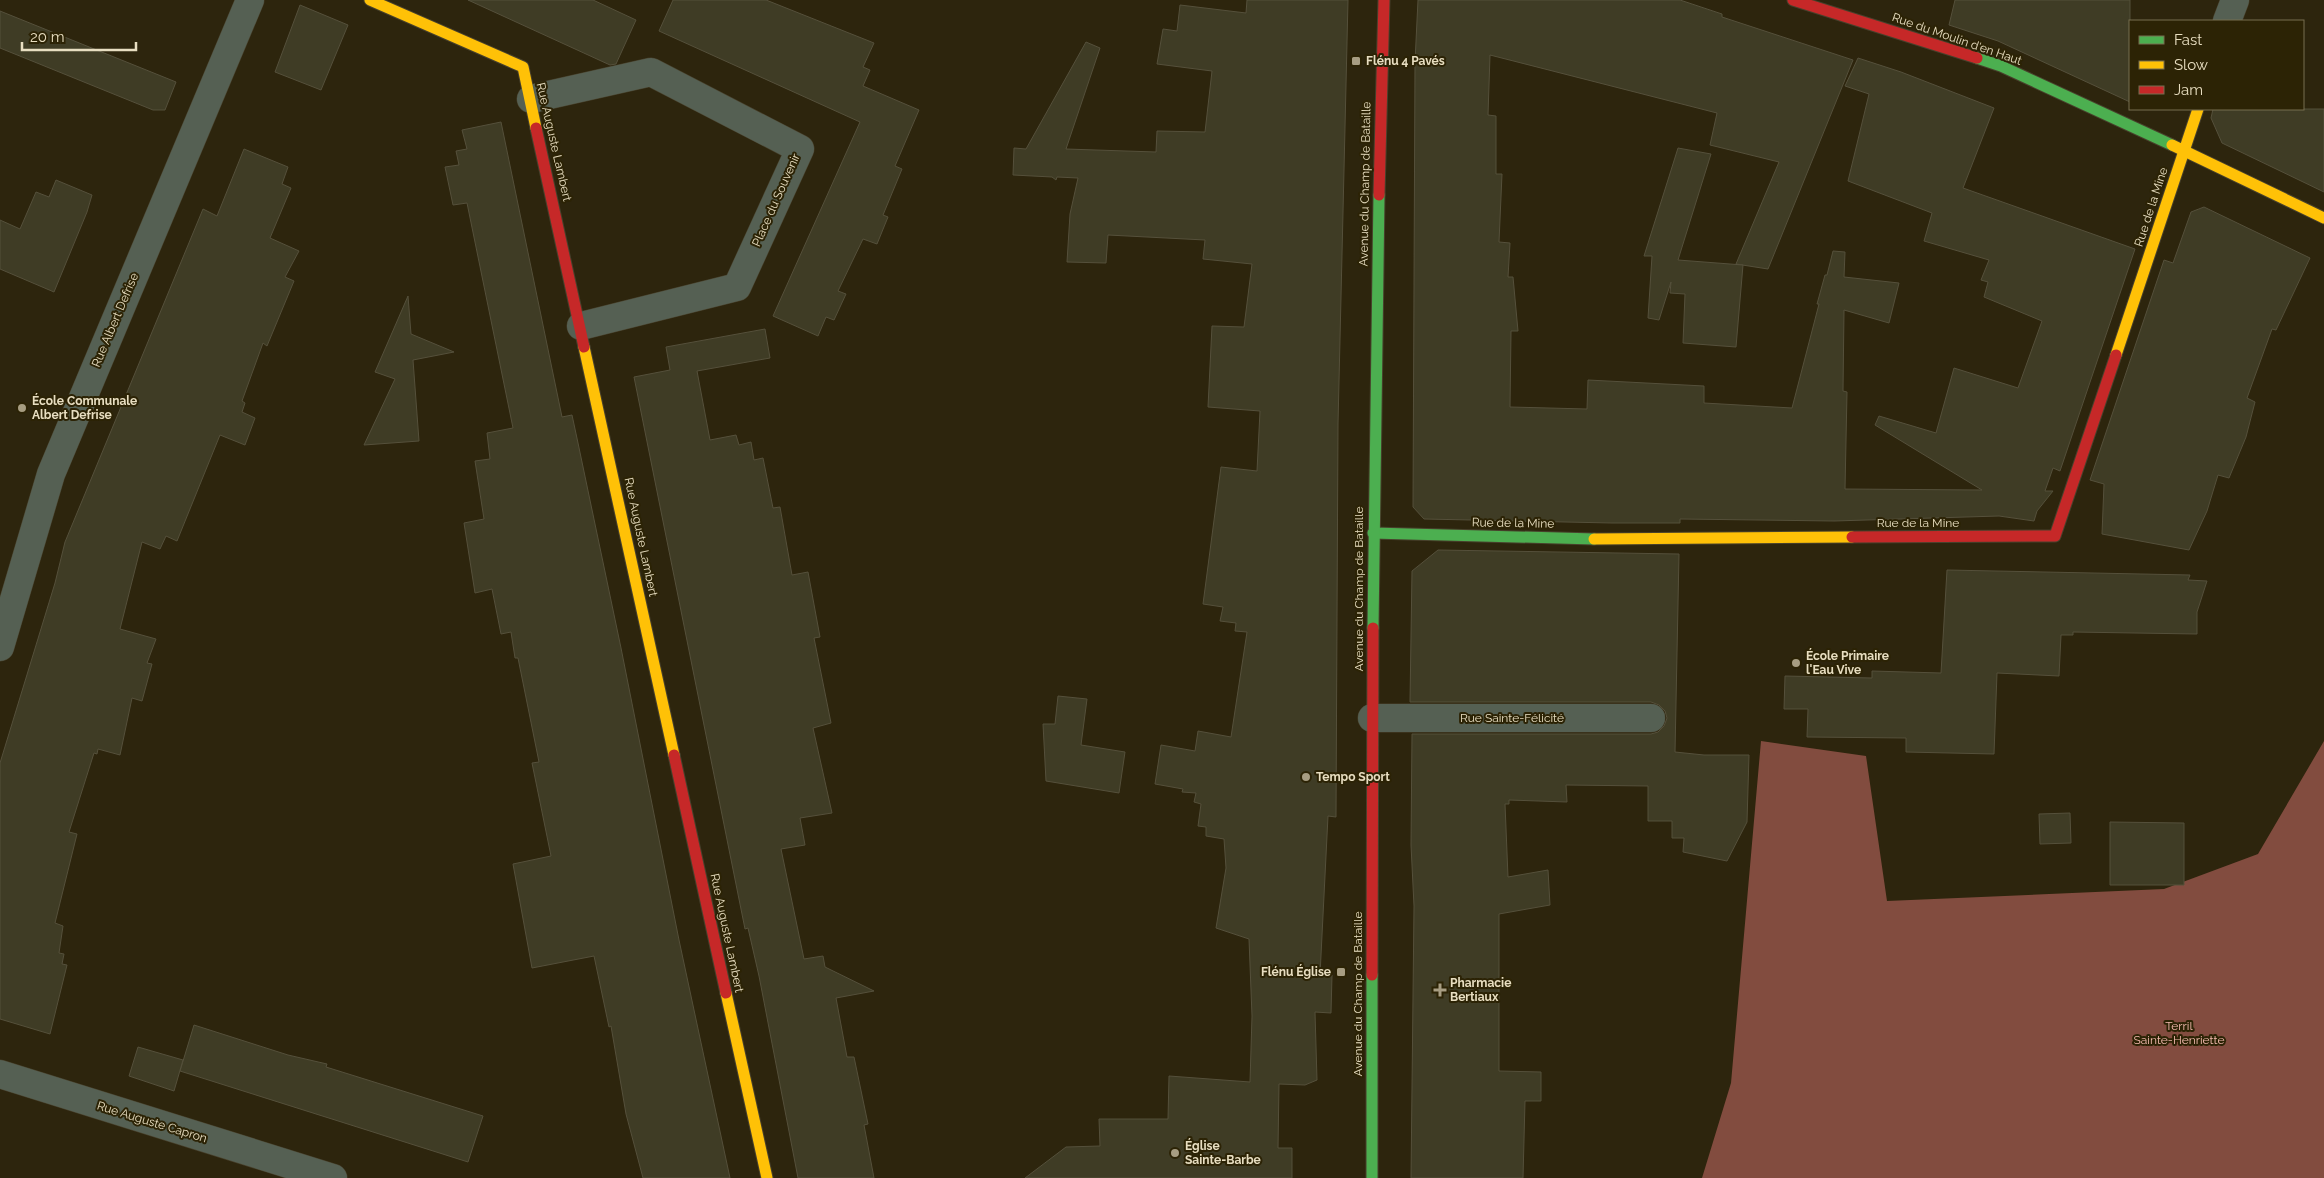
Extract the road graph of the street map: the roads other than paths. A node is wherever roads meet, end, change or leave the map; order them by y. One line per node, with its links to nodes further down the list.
1 (250, 0): 13 (street, Rue Albert Defrise)
2 (370, 0): 7 (street, Rue Auguste Lambert)
3 (1384, 0): 12 (street, Avenue du Champ de Bataille)
4 (1793, 0): 9 (street, Rue du Moulin d'en Haut)
5 (2235, 0): 6 (street)
6 (2228, 20)
7 (531, 99): 11 (street, Rue Auguste Lambert); 11 (street, Place du Souvenir)
8 (2198, 110): 9 (street)
9 (2184, 150): 10 (street, Rue du Moulin d'en Haut); 12 (street, Rue de la Mine)
10 (2324, 218)
11 (581, 326): 19 (street, Rue Auguste Lambert)
12 (1373, 533): 14 (street, Avenue du Champ de Bataille)
13 (0, 647)
14 (1372, 718): 15 (street, Rue Sainte-Félicité); 20 (street, Avenue du Champ de Bataille)
15 (1651, 718)
16 (0, 1074): 17 (street, Rue Auguste Capron)
17 (302, 1174): 18 (street, Rue Auguste Capron)
18 (333, 1178)
19 (767, 1178)
20 (1372, 1178)

